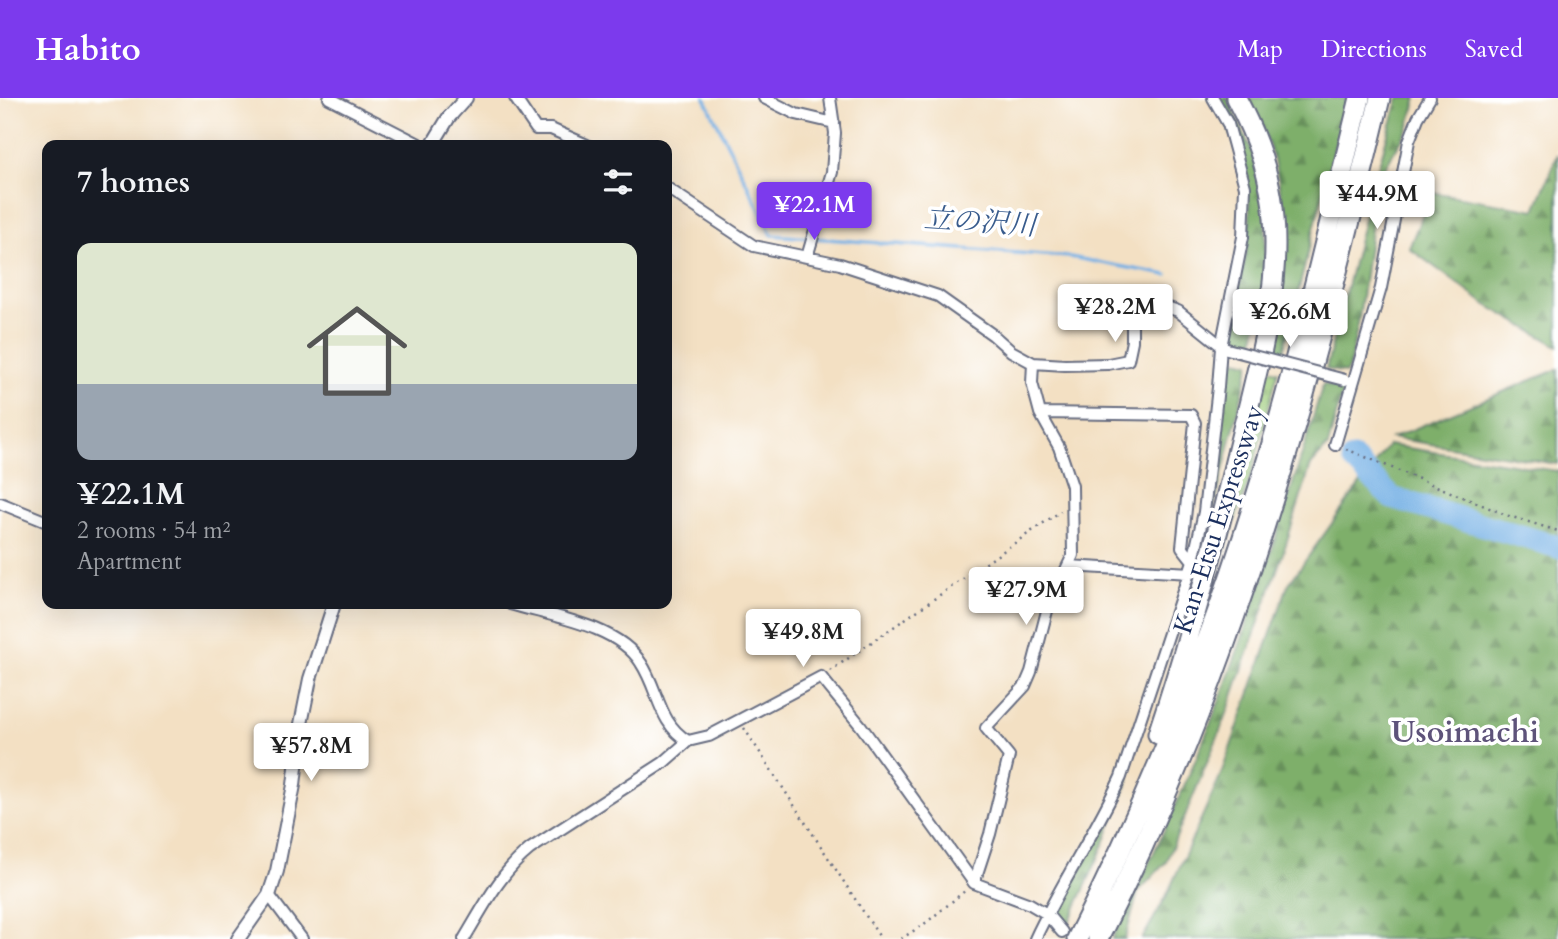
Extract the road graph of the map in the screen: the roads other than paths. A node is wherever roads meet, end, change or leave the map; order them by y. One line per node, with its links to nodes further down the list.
1 (329, 98): 12 (street)
2 (466, 98): 13 (street)
3 (514, 98): 14 (street)
4 (764, 98): 11 (street)
5 (830, 98): 11 (street)
6 (1213, 98): 17 (street)
7 (1236, 98): 31 (highway)
8 (1360, 98): 31 (highway, Kan-Etsu Expressway)
9 (1430, 98): 19 (street)
10 (1379, 103): 38 (highway, Kan-Etsu Expressway)
11 (834, 122): 16 (street)
12 (411, 140)
13 (435, 140)
14 (576, 140)
15 (672, 191): 16 (street)
16 (807, 257): 18 (street)
17 (1224, 348): 18 (street); 19 (street, bridge); 25 (street)
18 (1033, 363): 20 (street)
19 (1349, 379): 21 (street)
20 (1040, 413): 24 (street); 25 (street)
21 (1335, 444)
22 (0, 503): 23 (street)
23 (42, 520)
24 (1068, 566): 25 (street); 29 (street)
25 (1192, 567): 32 (street)
26 (332, 609): 30 (street)
27 (527, 609): 28 (street)
28 (688, 741): 29 (street); 36 (street)
29 (974, 883): 32 (street)
30 (269, 895): 34 (street); 35 (street)
31 (1093, 908): 33 (highway, Kan-Etsu Expressway)
32 (1047, 914): 33 (street); 37 (street)
33 (1069, 936)
34 (238, 939)
35 (302, 939)
36 (464, 939)
37 (1035, 939)
38 (1098, 939)

